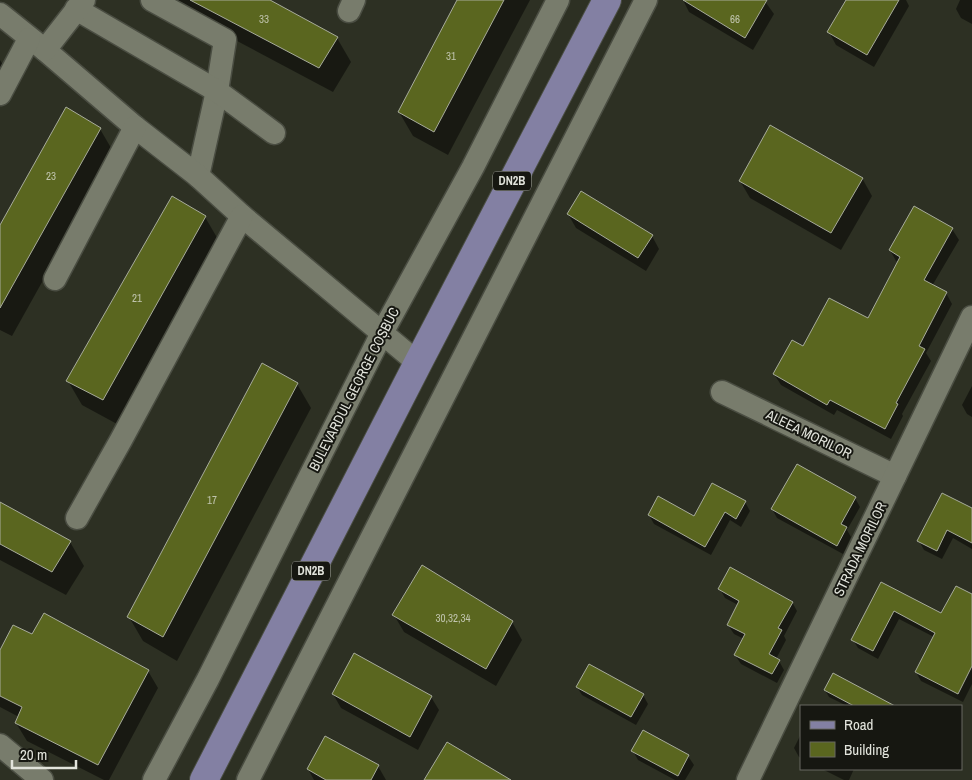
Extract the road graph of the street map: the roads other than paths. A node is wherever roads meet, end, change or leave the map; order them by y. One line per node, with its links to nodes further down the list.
1 (152, 0): 8 (street)
2 (558, 0): 16 (street, BULEVARDUL GEORGE COȘBUC)
3 (607, 0): 17 (main road, DN2B)
4 (646, 0): 25 (street)
5 (80, 4): 7 (street); 8 (street)
6 (0, 14): 7 (street)
7 (37, 44): 9 (street); 10 (street)
8 (218, 91): 11 (street); 12 (street)
9 (0, 94)
10 (135, 127): 12 (street); 14 (street)
11 (274, 134)
12 (198, 176): 13 (street)
13 (242, 216): 16 (street); 20 (street)
14 (55, 279)
15 (972, 318): 19 (street, STRADA MORILOR)
16 (382, 333): 17 (street); 23 (street, BULEVARDUL GEORGE COȘBUC)
17 (418, 363): 24 (main road, DN2B)
18 (722, 392): 19 (street, ALEEA MORILOR)
19 (895, 476): 26 (street, STRADA MORILOR)
20 (77, 518)
21 (0, 745): 22 (street)
22 (42, 780)
23 (154, 780)
24 (204, 780)
25 (248, 780)
26 (748, 780)

